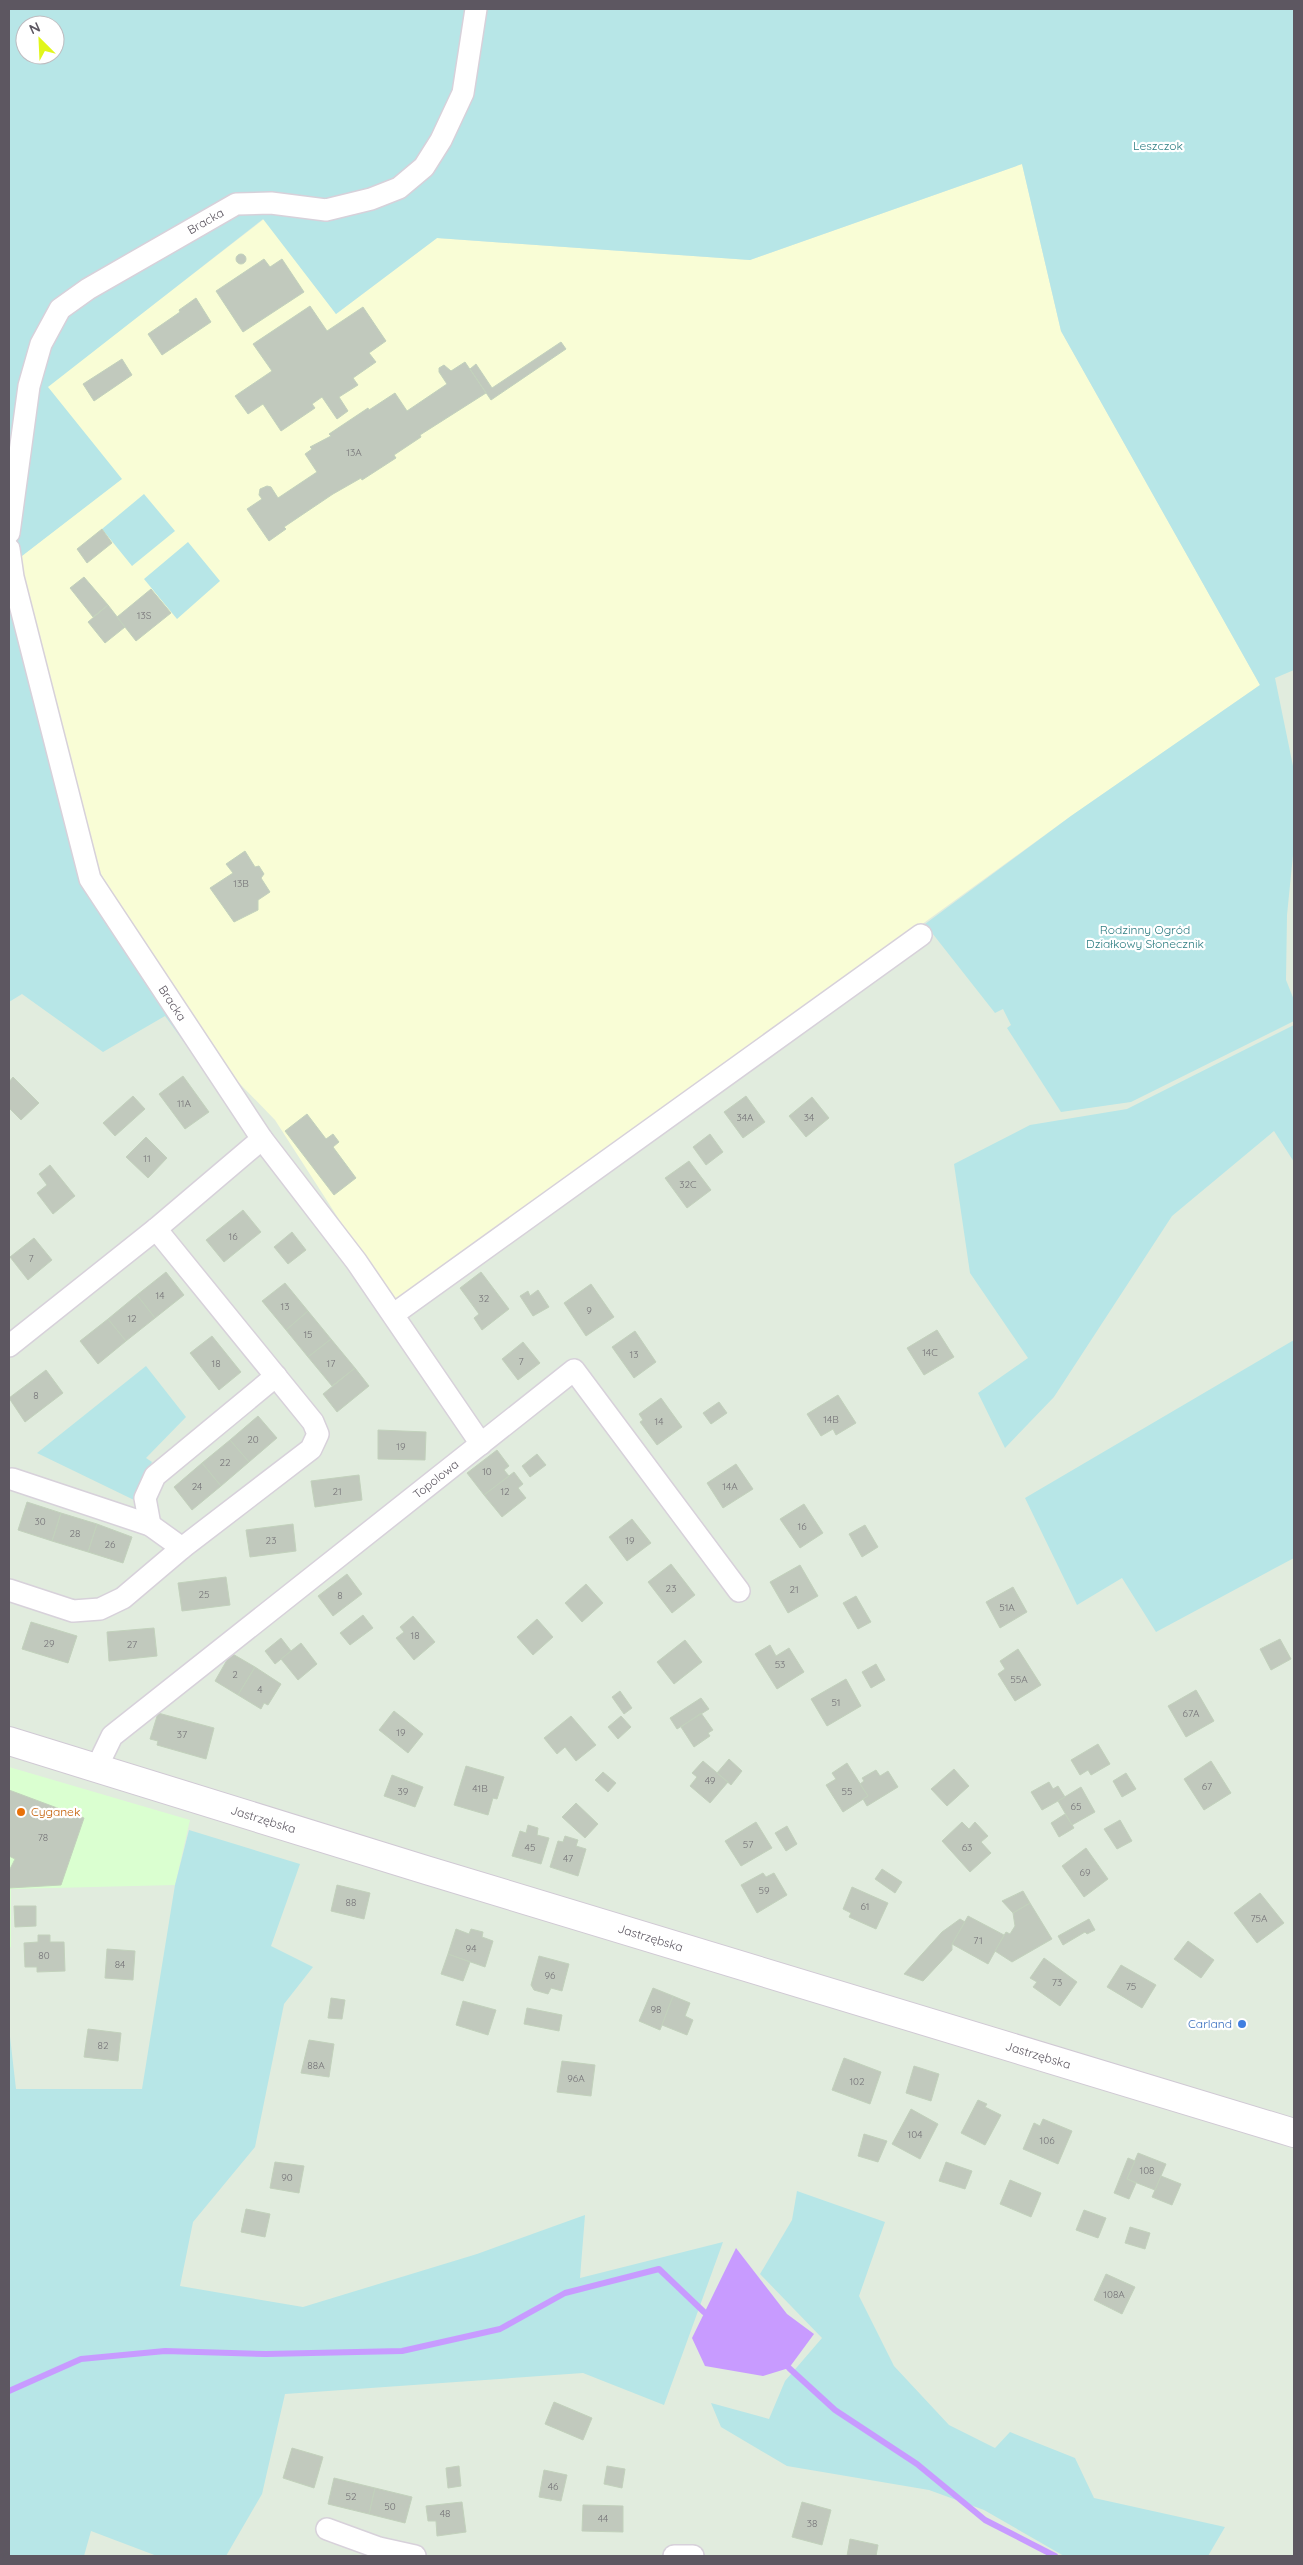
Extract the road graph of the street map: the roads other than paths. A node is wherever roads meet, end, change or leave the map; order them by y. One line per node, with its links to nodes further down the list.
1 (476, 9): 2 (street, Bracka)
2 (9, 533)
3 (9, 549): 5 (street, Bracka)
4 (921, 935): 7 (street)
5 (262, 1139): 6 (street); 7 (street, Bracka)
6 (156, 1229): 8 (street); 9 (street)
7 (394, 1314): 10 (street, Bracka)
8 (9, 1346)
9 (276, 1376): 12 (street); 13 (street)
10 (481, 1444): 15 (street, Topolowa); 17 (street, Topolowa)
11 (10, 1480): 12 (street)
12 (150, 1525): 13 (street)
13 (182, 1548): 14 (street)
14 (9, 1590)
15 (739, 1591)
16 (9, 1742): 17 (main road, Jastrzębska)
17 (96, 1769): 18 (main road, Jastrzębska)
18 (1294, 2133)
19 (327, 2529): 20 (street)
20 (415, 2556)
21 (674, 2556): 22 (street)
22 (693, 2556)

